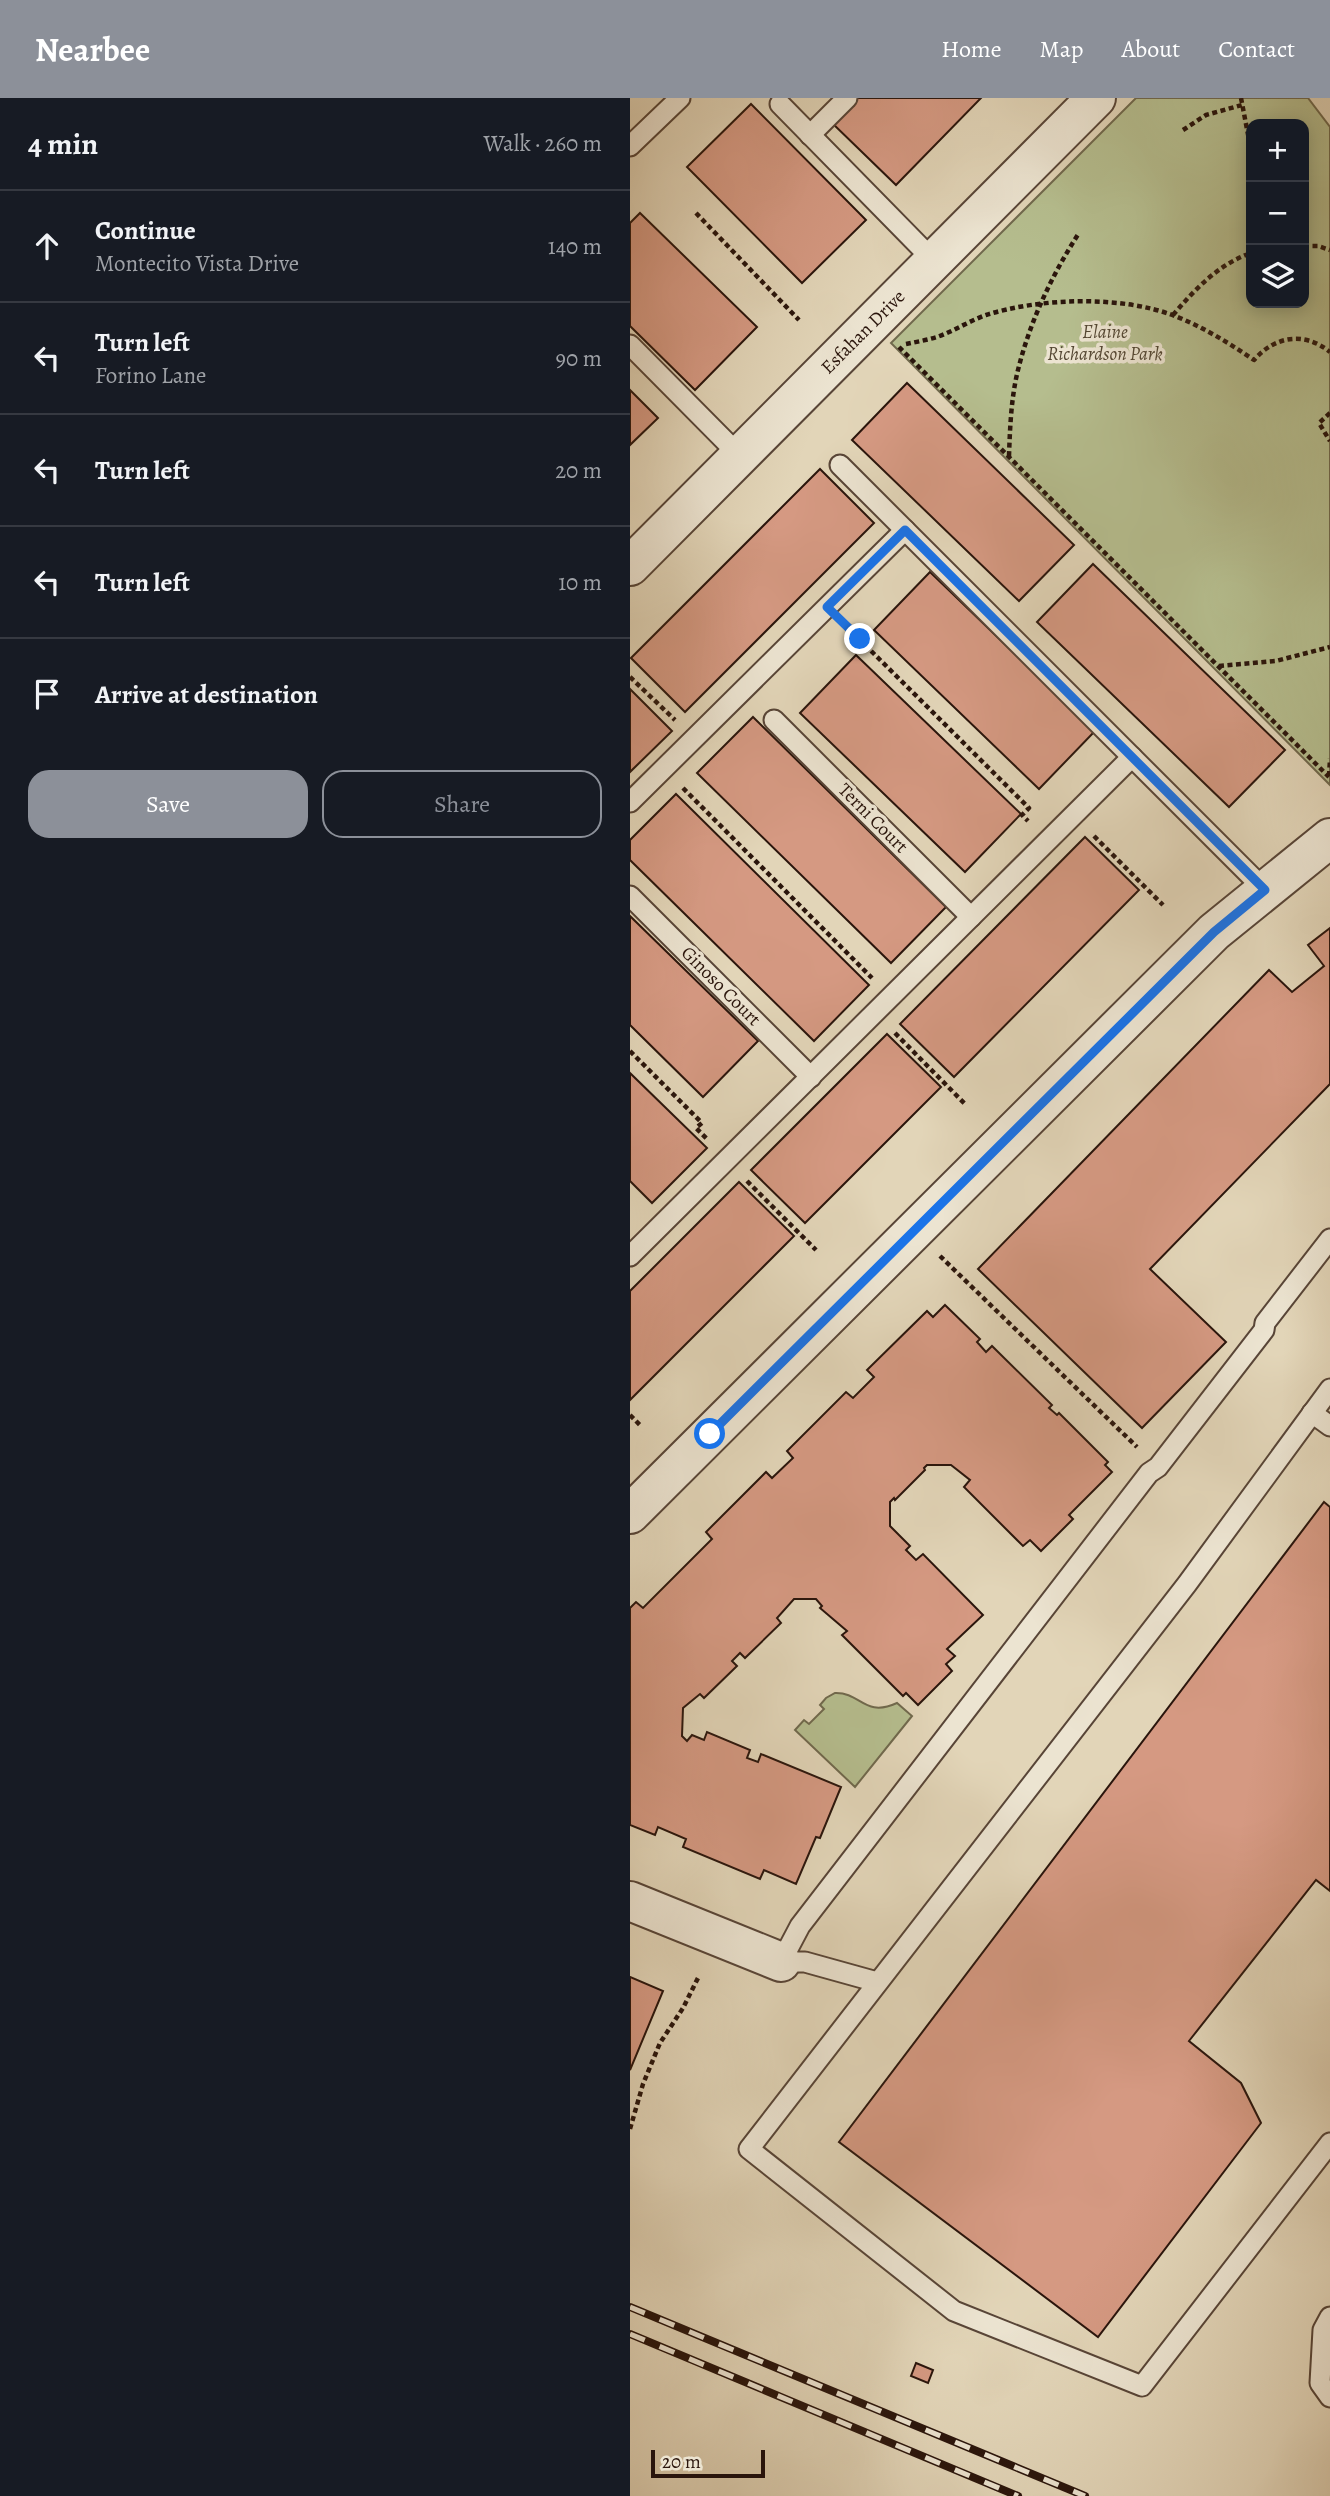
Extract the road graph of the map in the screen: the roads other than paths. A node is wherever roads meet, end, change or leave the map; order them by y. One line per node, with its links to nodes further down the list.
1 (680, 98): 6 (lane)
2 (847, 98): 5 (lane)
3 (1096, 98): 7 (street, Esfahan Drive)
4 (780, 104): 5 (lane)
5 (810, 135): 7 (lane)
6 (630, 146)
7 (934, 261): 9 (street, Esfahan Drive)
8 (630, 345): 9 (lane)
9 (740, 456): 12 (street, Esfahan Drive)
10 (840, 465): 11 (lane)
11 (905, 530): 14 (lane); 15 (lane)
12 (630, 566)
13 (774, 720): 19 (lane, Terni Court)
14 (1132, 757): 17 (lane); 19 (lane)
15 (630, 802)
16 (1330, 838): 17 (street)
17 (1265, 890): 26 (street)
18 (630, 896): 20 (lane, Ginoso Court)
19 (971, 917): 20 (lane)
20 (811, 1076): 22 (lane)
21 (1330, 1239): 28 (lane)
22 (630, 1255)
23 (1330, 1389): 24 (lane)
24 (1312, 1413): 25 (lane); 29 (lane)
25 (1330, 1426)
26 (630, 1514)
27 (630, 1901): 28 (street)
28 (781, 1962): 29 (lane)
29 (877, 1983): 30 (lane)
30 (1330, 2143)
31 (1330, 2317): 32 (lane)
32 (1330, 2397)

